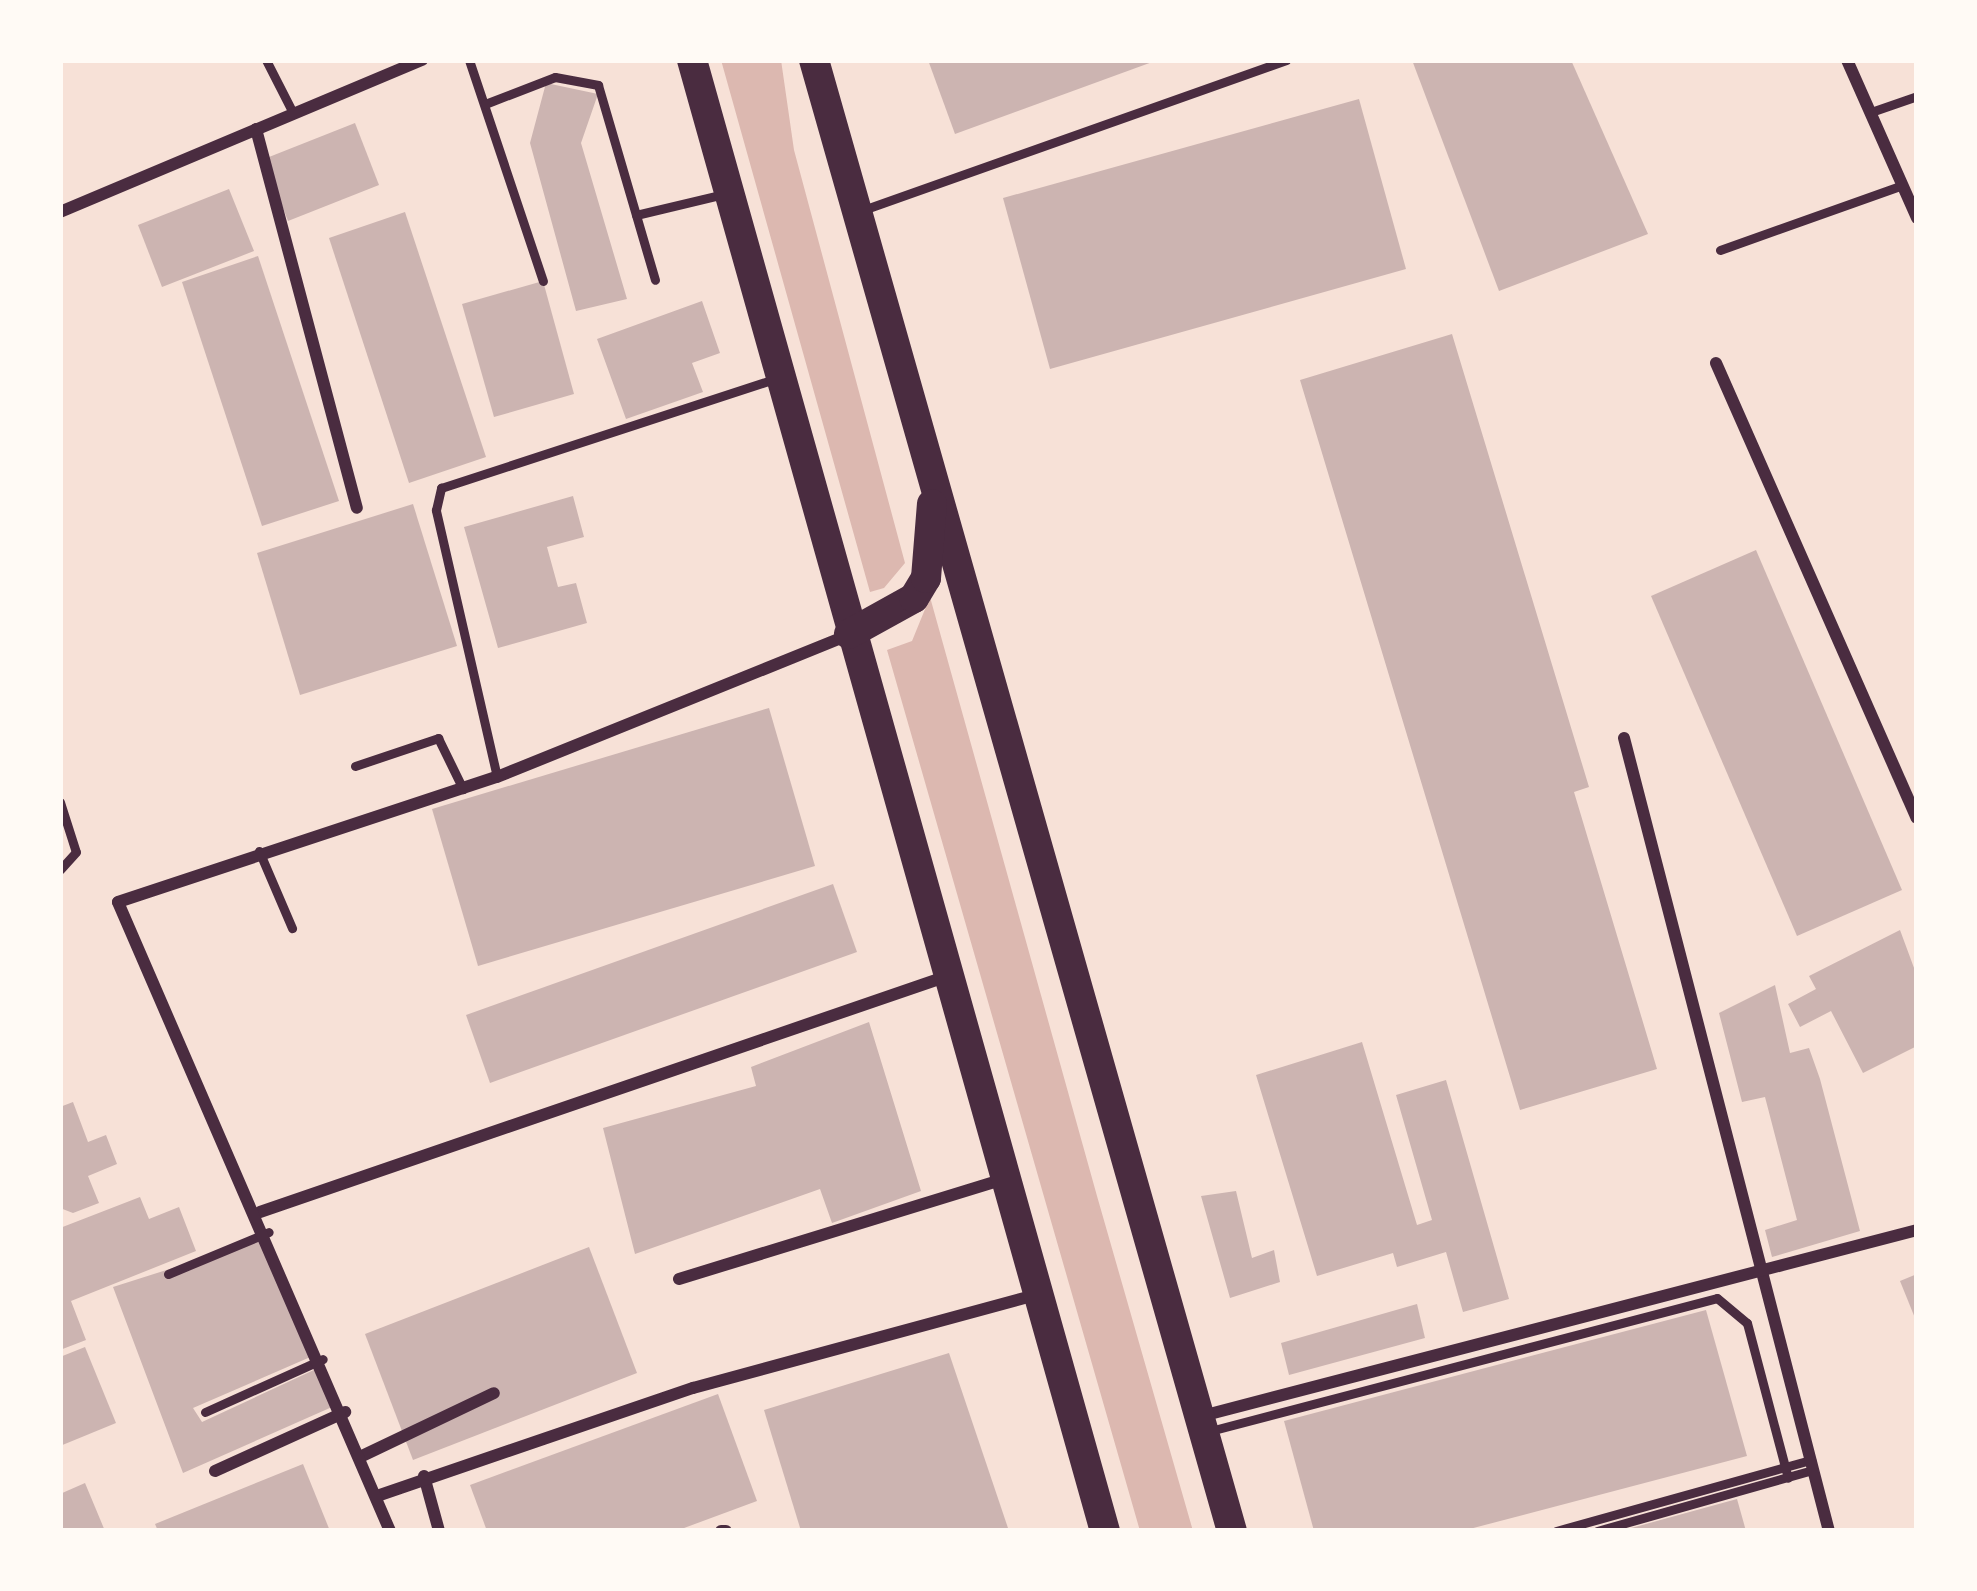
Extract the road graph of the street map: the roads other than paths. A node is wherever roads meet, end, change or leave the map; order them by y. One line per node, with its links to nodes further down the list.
1 (266, 60): 11 (lane)
2 (422, 60): 11 (street)
3 (469, 60): 9 (lane)
4 (692, 60): 14 (main road)
5 (814, 60): 16 (main road)
6 (1286, 60): 16 (lane)
7 (1847, 60): 10 (street)
8 (1917, 96): 10 (lane)
9 (485, 104): 17 (lane); 21 (lane)
10 (1871, 112): 13 (street)
11 (293, 113): 12 (street)
12 (256, 129): 15 (street); 25 (street)
13 (1903, 185): 18 (street); 19 (lane)
14 (728, 193): 17 (lane); 23 (main road)
15 (60, 212)
16 (858, 212): 24 (main road)
17 (636, 215): 20 (lane)
18 (1917, 218)
19 (1720, 250)
20 (656, 280)
21 (543, 281)
22 (1716, 363): 32 (street)
23 (779, 378): 26 (main road); 29 (lane)
24 (929, 463): 26 (main road); 49 (main road)
25 (357, 508)
26 (849, 634): 29 (street); 36 (main road)
27 (1624, 738): 41 (street)
28 (355, 766): 30 (lane)
29 (497, 777): 30 (street)
30 (464, 789): 33 (street)
31 (60, 802): 34 (lane)
32 (1917, 818)
33 (259, 851): 35 (lane); 38 (street)
34 (60, 870)
35 (292, 928)
36 (946, 976): 37 (main road); 38 (street)
37 (1006, 1179): 43 (street); 44 (main road)
38 (260, 1212): 40 (street)
39 (1917, 1230): 41 (street)
40 (268, 1232): 42 (lane); 45 (street)
41 (1765, 1264): 49 (street); 51 (street)
42 (168, 1274)
43 (679, 1279)
44 (1039, 1294): 54 (street); 60 (main road)
45 (323, 1360): 47 (lane); 48 (street)
46 (494, 1393): 50 (street)
47 (205, 1412)
48 (345, 1412): 50 (street); 53 (street)
49 (1204, 1424): 52 (lane); 61 (main road)
50 (362, 1456): 56 (street)
51 (1812, 1465): 52 (lane); 55 (lane); 64 (street)
52 (1784, 1466): 55 (lane); 57 (lane)
53 (215, 1471)
54 (424, 1476): 56 (street); 59 (street)
55 (1788, 1478): 57 (lane)
56 (377, 1496): 58 (street)
57 (1613, 1521): 62 (lane); 63 (lane)
58 (390, 1531)
59 (440, 1531)
60 (1105, 1531)
61 (1232, 1531)
62 (1556, 1531)
63 (1598, 1531)
64 (1829, 1531)

